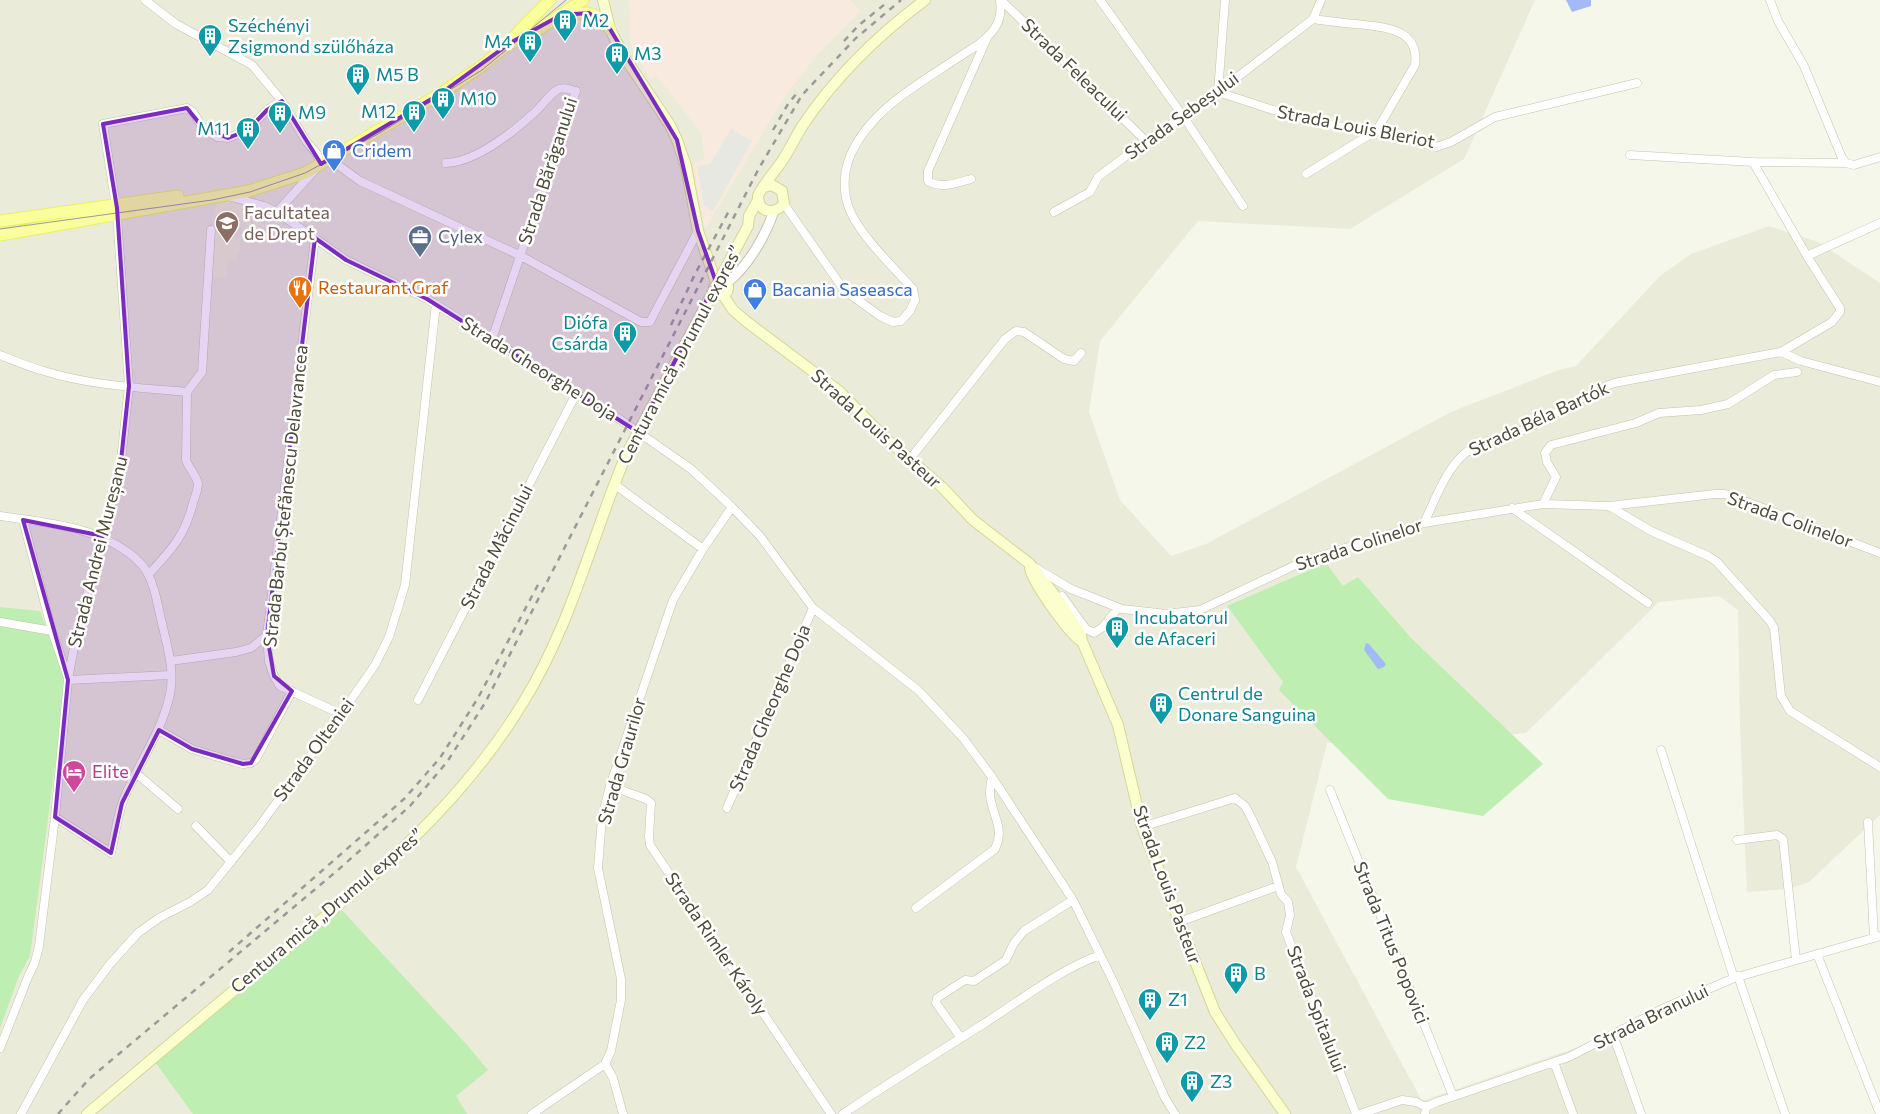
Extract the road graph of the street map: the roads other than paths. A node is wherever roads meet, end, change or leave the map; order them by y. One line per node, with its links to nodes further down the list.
1 (145, 0): 18 (street)
2 (550, 0): 15 (main road)
3 (583, 0): 11 (main road)
4 (603, 0): 13 (main road)
5 (925, 0): 24 (main road)
6 (1001, 0): 14 (street, Strada Feleacului); 21 (street, Strada Feleacului)
7 (1100, 0): 19 (street)
8 (1225, 0): 17 (street)
9 (1321, 0): 12 (street)
10 (1770, 0): 28 (street)
11 (561, 15): 13 (main road); 15 (main road)
12 (1313, 20): 17 (street, Strada Sebeșului); 20 (street)
13 (610, 29): 46 (main road)
14 (987, 38): 31 (street, Strada Feleacului); 36 (street, Strada Feleacului)
15 (510, 44): 26 (main road)
16 (1636, 83): 20 (street, Strada Louis Bleriot)
17 (1218, 92): 19 (street, Strada Sebeșului); 20 (street, Strada Louis Bleriot)
18 (282, 101): 26 (street); 38 (street, Strada Andrei Mureșanu)
19 (1183, 116): 21 (street, Strada Sebeșului); 37 (street)
20 (1377, 130): 30 (street)
21 (1146, 141): 41 (street, Strada Sebeșului)
22 (1630, 154): 25 (street)
23 (1880, 157): 28 (street)
24 (784, 159): 32 (main road); 33 (main road)
25 (1753, 162): 28 (street); 50 (street, Strada Béla Bartók)
26 (322, 163): 29 (main road); 40 (street); 49 (street)
27 (446, 163): 49 (street, Strada Bărăganului)
28 (1846, 163)
29 (308, 169): 34 (main road); 38 (main road)
30 (1306, 174)
31 (971, 179)
32 (764, 186): 33 (main road); 35 (main road)
33 (780, 188): 36 (main road)
34 (223, 195): 38 (main road); 40 (street, Strada Gheorghe Doja)
35 (758, 200): 39 (main road); 44 (main road, Centura mică „Drumul expres”)
36 (784, 204): 39 (main road)
37 (1243, 206)
38 (117, 210): 42 (main road); 47 (main road); 61 (street, Strada Andrei Mureșanu)
39 (768, 210): 44 (main road, Centura mică „Drumul expres”); 52 (street)
40 (276, 212): 48 (street, Strada Gheorghe Doja)
41 (1054, 212)
42 (0, 221)
43 (1880, 223): 50 (street)
44 (748, 226): 65 (main road, Centura mică „Drumul expres”, bridge)
45 (211, 230): 62 (street)
46 (698, 231): 49 (street); 51 (main road)
47 (0, 235)
48 (315, 238): 54 (street, Strada Gheorghe Doja); 85 (street, Strada Barbu Ștefănescu Delavrancea)
49 (521, 256): 55 (street, Strada Bărăganului)
50 (1807, 256): 56 (street, Strada Béla Bartók)
51 (716, 282): 52 (main road); 53 (main road)
52 (727, 283): 53 (main road)
53 (723, 295): 64 (main road, Strada Louis Pasteur)
54 (436, 304): 55 (street, Strada Gheorghe Doja); 92 (street, Strada Olteniei)
55 (492, 339): 63 (street, Strada Gheorghe Doja)
56 (1781, 352): 60 (street); 72 (street, Strada Béla Bartók)
57 (1081, 354): 64 (street)
58 (0, 355): 61 (street)
59 (1797, 372): 66 (street)
60 (1880, 382)
61 (129, 386): 62 (street); 73 (street, Strada Andrei Mureșanu)
62 (187, 392): 77 (street)
63 (576, 394): 68 (street, Strada Gheorghe Doja); 91 (street, Strada Măcinului)
64 (910, 459): 76 (main road, Strada Louis Pasteur)
65 (614, 484): 74 (street, Centura mică „Drumul expres”); 125 (main road, Centura mică „Drumul expres”)
66 (1543, 504): 67 (street, Strada Colinelor); 69 (street, Strada Colinelor)
67 (1609, 506): 75 (street, Strada Colinelor); 95 (street, Strada Colinelor)
68 (732, 507): 74 (street, Strada Graurilor); 81 (street, Strada Gheorghe Doja)
69 (1512, 508): 72 (street, Strada Colinelor); 80 (street)
70 (0, 516): 71 (street)
71 (23, 520): 73 (street); 84 (street)
72 (1424, 523): 82 (street, Strada Colinelor)
73 (102, 536): 77 (street); 89 (street, Strada Andrei Mureșanu)
74 (703, 549): 98 (street, Strada Graurilor)
75 (1880, 553)
76 (1030, 564): 78 (street, Strada Colinelor); 79 (main road, Strada Louis Pasteur); 86 (main road, Strada Louis Pasteur)
77 (149, 574): 87 (street)
78 (1071, 589): 79 (street); 82 (street, Strada Colinelor)
79 (1060, 598): 82 (street); 86 (main road, Strada Louis Pasteur)
80 (1648, 603)
81 (813, 608): 97 (street, Strada Gheorghe Doja); 100 (street, Strada Gheorghe Doja)
82 (1118, 608)
83 (0, 622): 84 (street)
84 (52, 631): 89 (street)
85 (267, 635): 87 (street); 90 (street, Strada Barbu Ștefănescu Delavrancea)
86 (1082, 641): 105 (main road, Strada Louis Pasteur)
87 (170, 661): 88 (street)
88 (171, 675): 89 (street); 93 (street)
89 (68, 680): 102 (street, Strada Andrei Mureșanu)
90 (292, 691): 92 (street, Strada Barbu Ștefănescu Delavrancea); 93 (street)
91 (418, 700)
92 (341, 714): 107 (street, Strada Olteniei)
93 (159, 730): 96 (street)
94 (1661, 750): 116 (street)
95 (1879, 765)
96 (136, 773): 101 (street); 102 (street)
97 (992, 777): 109 (street, Strada Gheorghe Doja); 110 (street)
98 (610, 786): 121 (street, Strada Graurilor); 128 (street, Strada Rimler Károly)
99 (1330, 790): 122 (street, Strada Titus Popovici)
100 (727, 808)
101 (178, 809)
102 (55, 817): 119 (street, Strada Andrei Mureșanu)
103 (1868, 822): 112 (street)
104 (196, 826): 107 (street)
105 (1142, 827): 108 (street, Strada Spitalului); 111 (main road, Strada Louis Pasteur)
106 (1737, 840): 115 (street)
107 (231, 862): 124 (street, Strada Olteniei)
108 (1278, 886): 111 (street); 132 (street, Strada Spitalului)
109 (1073, 900): 114 (street, Strada Gheorghe Doja); 118 (street)
110 (916, 908)
111 (1179, 922): 131 (main road, Strada Louis Pasteur)
112 (1877, 937): 113 (street, Strada Branului)
113 (1817, 954): 115 (street, Strada Branului); 137 (street)
114 (1100, 955): 118 (street); 130 (street, Strada Gheorghe Doja)
115 (1796, 960): 116 (street, Strada Branului)
116 (1736, 977): 117 (street, Strada Branului); 136 (street)
117 (1613, 1034): 120 (street, Strada Branului); 135 (street)
118 (960, 1038): 129 (street)
119 (0, 1048)
120 (1554, 1062): 122 (street, Strada Branului); 134 (street)
121 (605, 1064): 126 (street); 127 (street)
122 (1453, 1096): 123 (street, Strada Branului)
123 (1426, 1110): 133 (street, Strada Branului)
124 (22, 1113)
125 (87, 1114)
126 (532, 1114)
127 (623, 1114)
128 (832, 1114)
129 (843, 1114)
130 (1175, 1114)
131 (1285, 1114)
132 (1356, 1114)
133 (1360, 1114)
134 (1572, 1114)
135 (1641, 1114)
136 (1785, 1114)
137 (1880, 1114)

